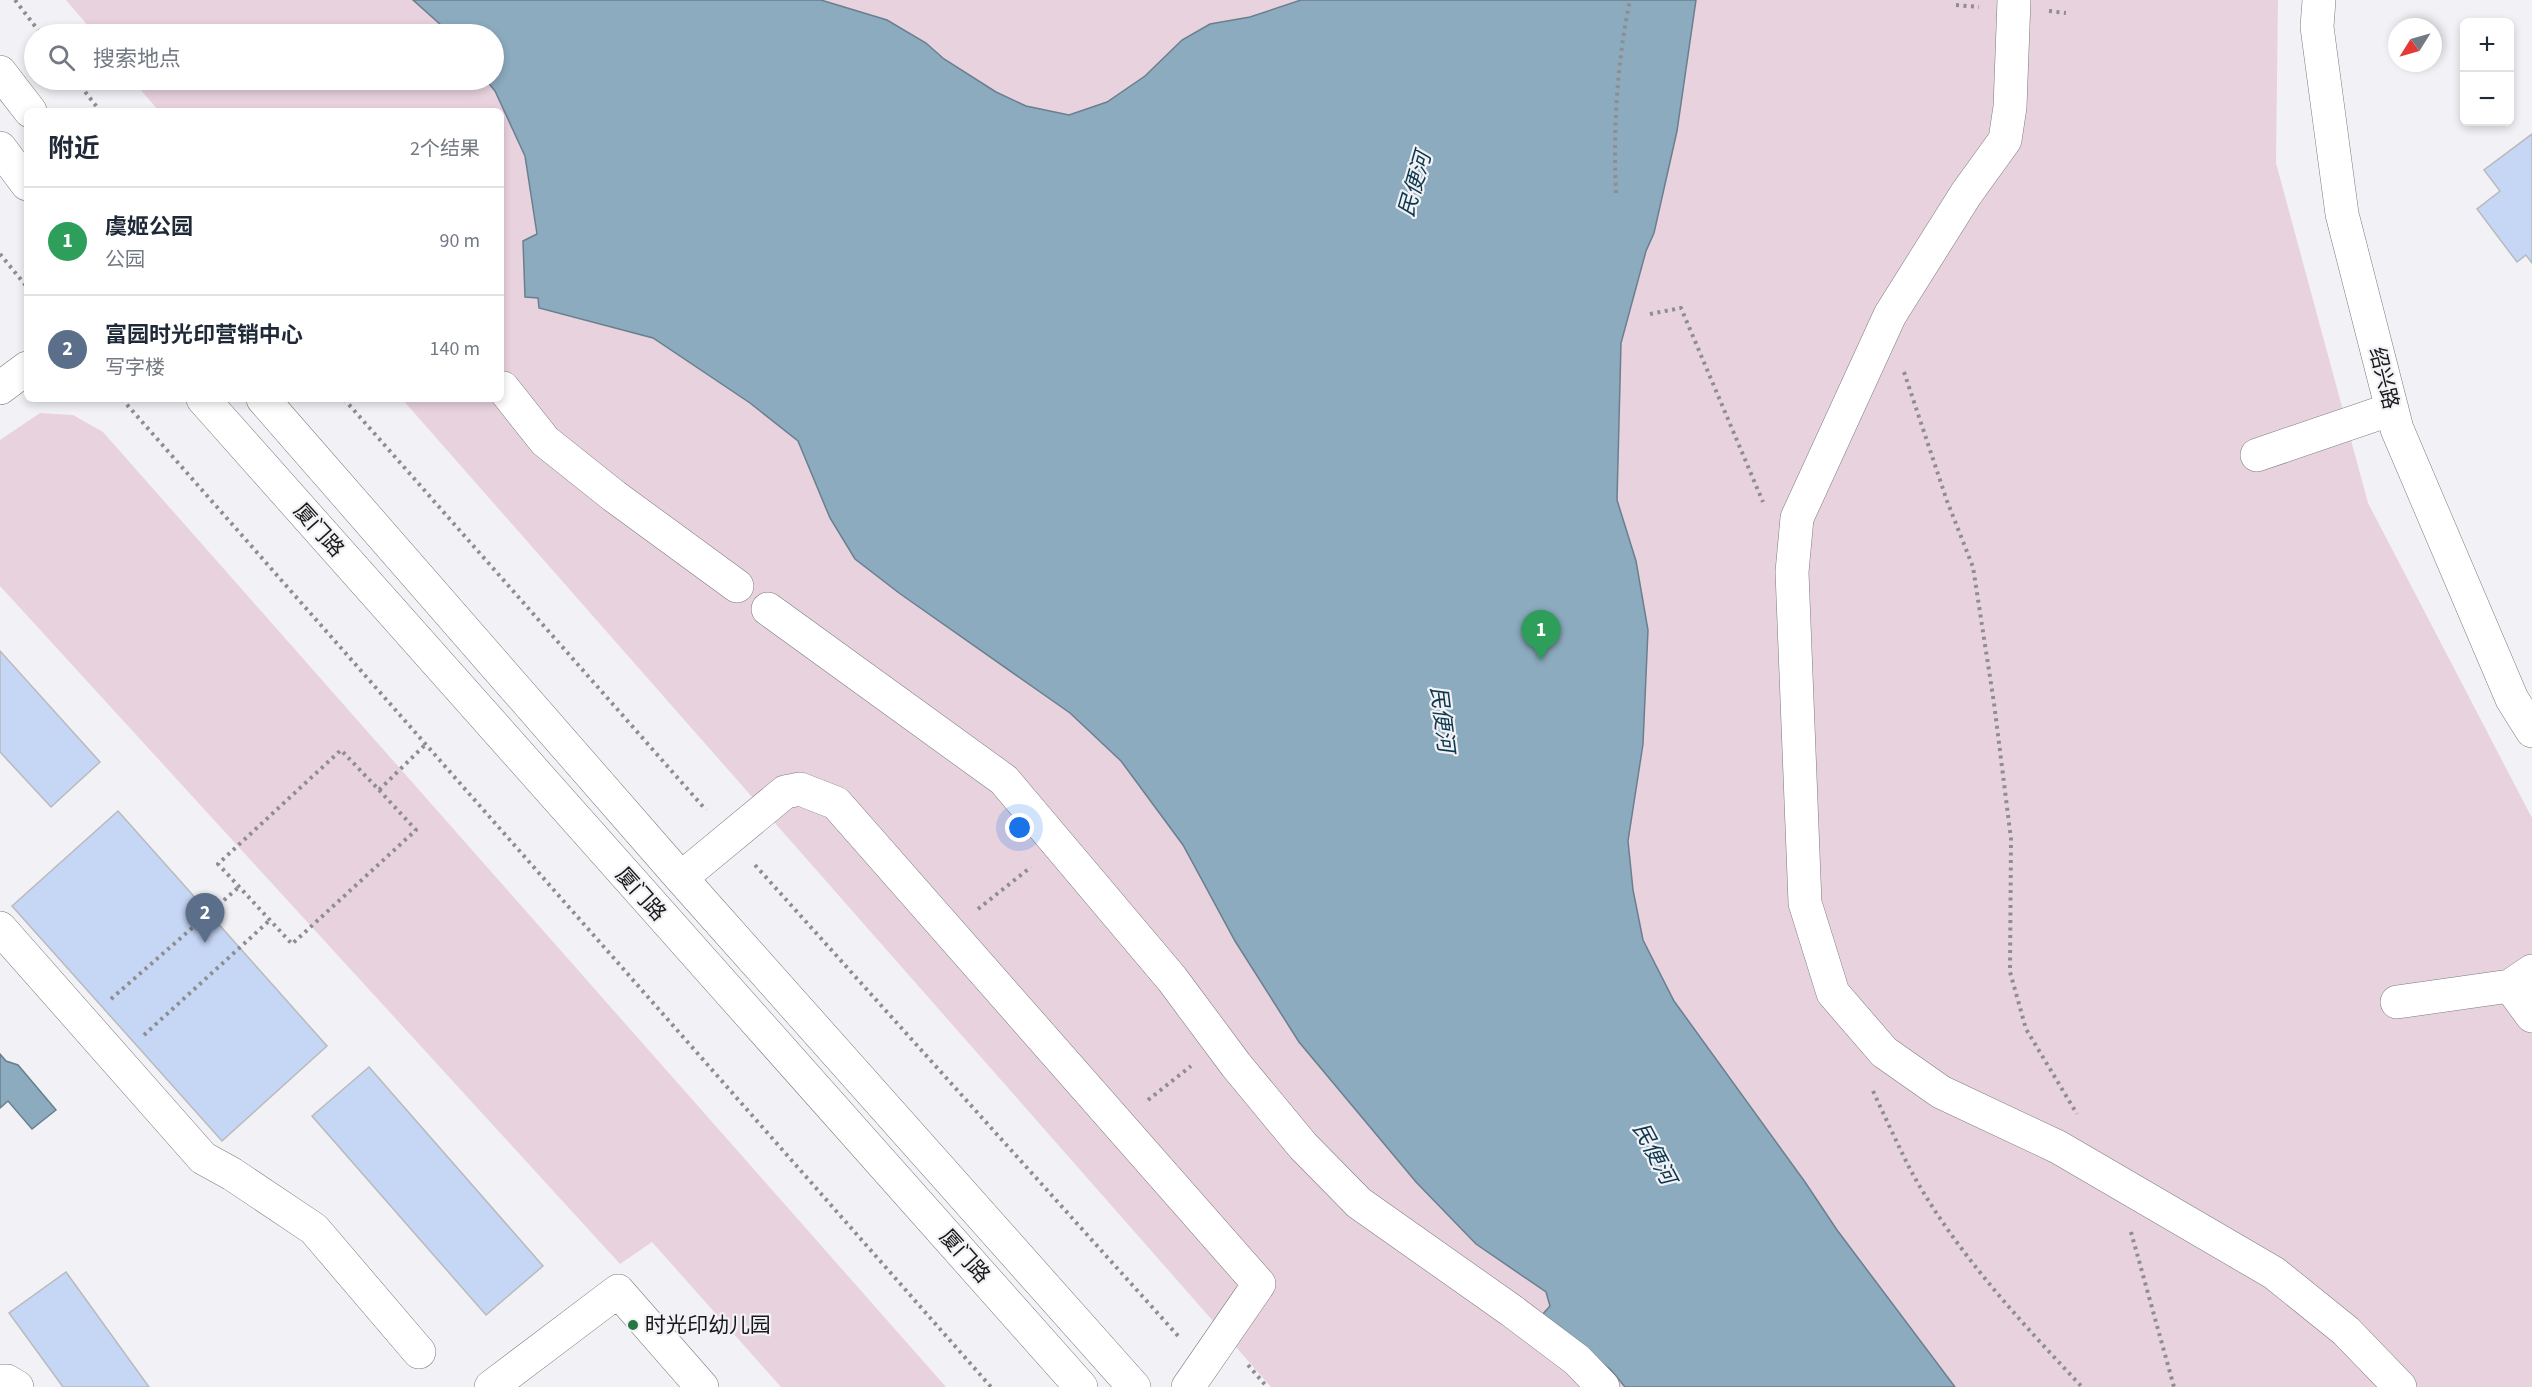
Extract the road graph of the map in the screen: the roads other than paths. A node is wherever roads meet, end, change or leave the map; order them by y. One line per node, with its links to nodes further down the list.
1 (2014, 0): 31 (street)
2 (2319, 0): 12 (street, 绍兴路)
3 (0, 72): 4 (street)
4 (28, 108)
5 (0, 148): 6 (street)
6 (24, 180)
7 (24, 370): 8 (street)
8 (0, 388)
9 (504, 388): 14 (street)
10 (206, 402): 28 (street, 厦门路)
11 (266, 402): 17 (street, 厦门路)
12 (2392, 409): 13 (street); 16 (street, 绍兴路)
13 (2257, 455)
14 (737, 586)
15 (768, 609): 30 (street)
16 (2532, 731)
17 (681, 878): 23 (street); 29 (street, 厦门路)
18 (0, 928): 22 (street)
19 (2521, 979): 20 (street); 21 (street)
20 (2397, 1002)
21 (2532, 1016)
22 (419, 1352)
23 (1196, 1376)
24 (0, 1382): 25 (street)
25 (18, 1387)
26 (491, 1387): 27 (street)
27 (702, 1387)
28 (1082, 1387)
29 (1134, 1387)
30 (1603, 1387)
31 (2400, 1387)

